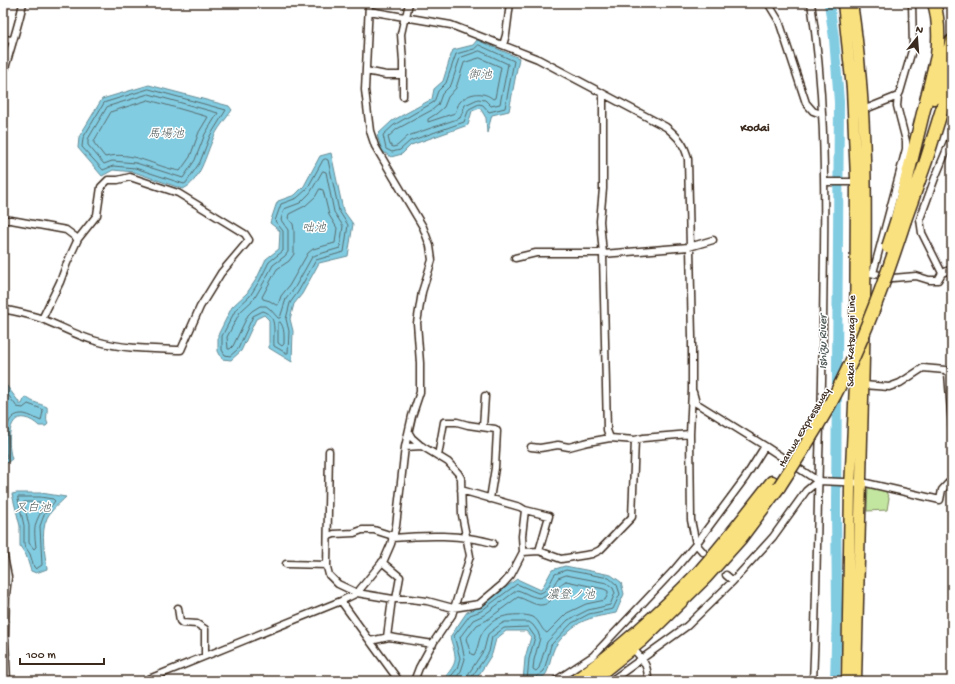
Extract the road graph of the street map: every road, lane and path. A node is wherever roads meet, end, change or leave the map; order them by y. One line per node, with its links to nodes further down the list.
1 (23, 3): 14 (street)
2 (369, 3): 11 (street)
3 (409, 3): 12 (street)
4 (510, 3): 16 (street)
5 (768, 3): 26 (street)
6 (811, 3): 26 (street)
7 (843, 3): 30 (main road, Sakai Katsuragi Line)
8 (852, 3): 25 (main road, Sakai Katsuragi Line)
9 (912, 3): 23 (street)
10 (934, 3): 32 (highway)
11 (369, 11): 12 (street); 17 (street)
12 (405, 17): 16 (street); 18 (street)
13 (3, 39): 14 (street)
14 (13, 40): 19 (street)
15 (952, 41): 32 (highway, Hanwa Expressway)
16 (503, 45): 21 (street)
17 (366, 71): 18 (street); 48 (street)
18 (403, 75): 22 (street)
19 (3, 76)
20 (952, 77): 28 (highway, Hanwa Expressway)
21 (603, 95): 35 (street); 36 (street)
22 (403, 96)
23 (898, 96): 25 (street); 39 (street)
24 (952, 105): 28 (highway)
25 (863, 110): 30 (main road, Sakai Katsuragi Line)
26 (821, 114): 29 (street)
27 (952, 137): 40 (street)
28 (926, 160): 32 (highway, Hanwa Expressway)
29 (826, 182): 30 (street); 59 (street)
30 (857, 182): 39 (main road, Sakai Katsuragi Line); 60 (main road, Sakai Katsuragi Line)
31 (3, 220): 33 (street)
32 (901, 220): 61 (highway, Hanwa Expressway, bridge)
33 (78, 239): 42 (street); 42 (street)
34 (713, 240): 35 (street)
35 (689, 247): 36 (street); 44 (street)
36 (603, 254): 37 (street); 50 (street)
37 (515, 258)
38 (952, 269): 40 (street)
39 (870, 272): 40 (street); 43 (main road, Sakai Katsuragi Line)
40 (942, 273)
41 (3, 310): 42 (street)
42 (42, 319)
43 (863, 385): 46 (street); 60 (main road, Sakai Katsuragi Line)
44 (692, 390): 49 (street); 53 (street)
45 (485, 396): 47 (street)
46 (952, 426)
47 (483, 427): 57 (street); 63 (street)
48 (409, 433): 52 (street); 54 (street)
49 (690, 434): 51 (street); 69 (street)
50 (610, 438): 51 (street); 55 (street)
51 (635, 440): 71 (street)
52 (422, 446): 54 (street); 57 (street)
53 (765, 446): 59 (street); 69 (street)
54 (405, 447): 66 (street)
55 (531, 447)
56 (329, 451): 65 (street)
57 (438, 456): 62 (street)
58 (952, 479): 60 (street)
59 (818, 481): 60 (street); 78 (street); 101 (street)
60 (852, 482): 102 (main road, Sakai Katsuragi Line); 103 (main road, Sakai Katsuragi Line)
61 (775, 484): 97 (highway, Hanwa Expressway); 98 (highway, Hanwa Expressway)
62 (461, 490): 63 (street); 67 (street)
63 (490, 499): 64 (street)
64 (524, 510): 71 (street); 72 (street)
65 (328, 536): 66 (street); 76 (street)
66 (393, 537): 67 (street); 74 (street)
67 (466, 538): 68 (street); 83 (street)
68 (493, 543)
69 (696, 544): 73 (street); 84 (street)
70 (3, 551): 92 (street)
71 (539, 551): 72 (street)
72 (523, 552): 83 (street)
73 (703, 552)
74 (382, 562): 79 (street); 80 (street)
75 (286, 564): 76 (street)
76 (327, 565): 79 (street)
77 (726, 575): 78 (street)
78 (733, 581): 91 (street)
79 (356, 593): 80 (street); 81 (street)
80 (394, 599): 83 (street); 85 (street)
81 (341, 601): 87 (street); 90 (street)
82 (178, 608): 90 (street)
83 (453, 608): 88 (street)
84 (617, 630): 86 (street); 96 (street)
85 (387, 637): 87 (street); 88 (street)
86 (623, 637)
87 (370, 640): 94 (street)
88 (433, 644): 95 (street)
89 (636, 652): 91 (street)
90 (205, 656): 93 (street)
91 (642, 659): 99 (street); 100 (street)
92 (7, 681)
93 (144, 681)
94 (399, 681)
95 (414, 681)
96 (555, 681)
97 (576, 681)
98 (591, 681)
99 (611, 681)
100 (648, 681)
101 (813, 681)
102 (847, 681)
103 (856, 681)

